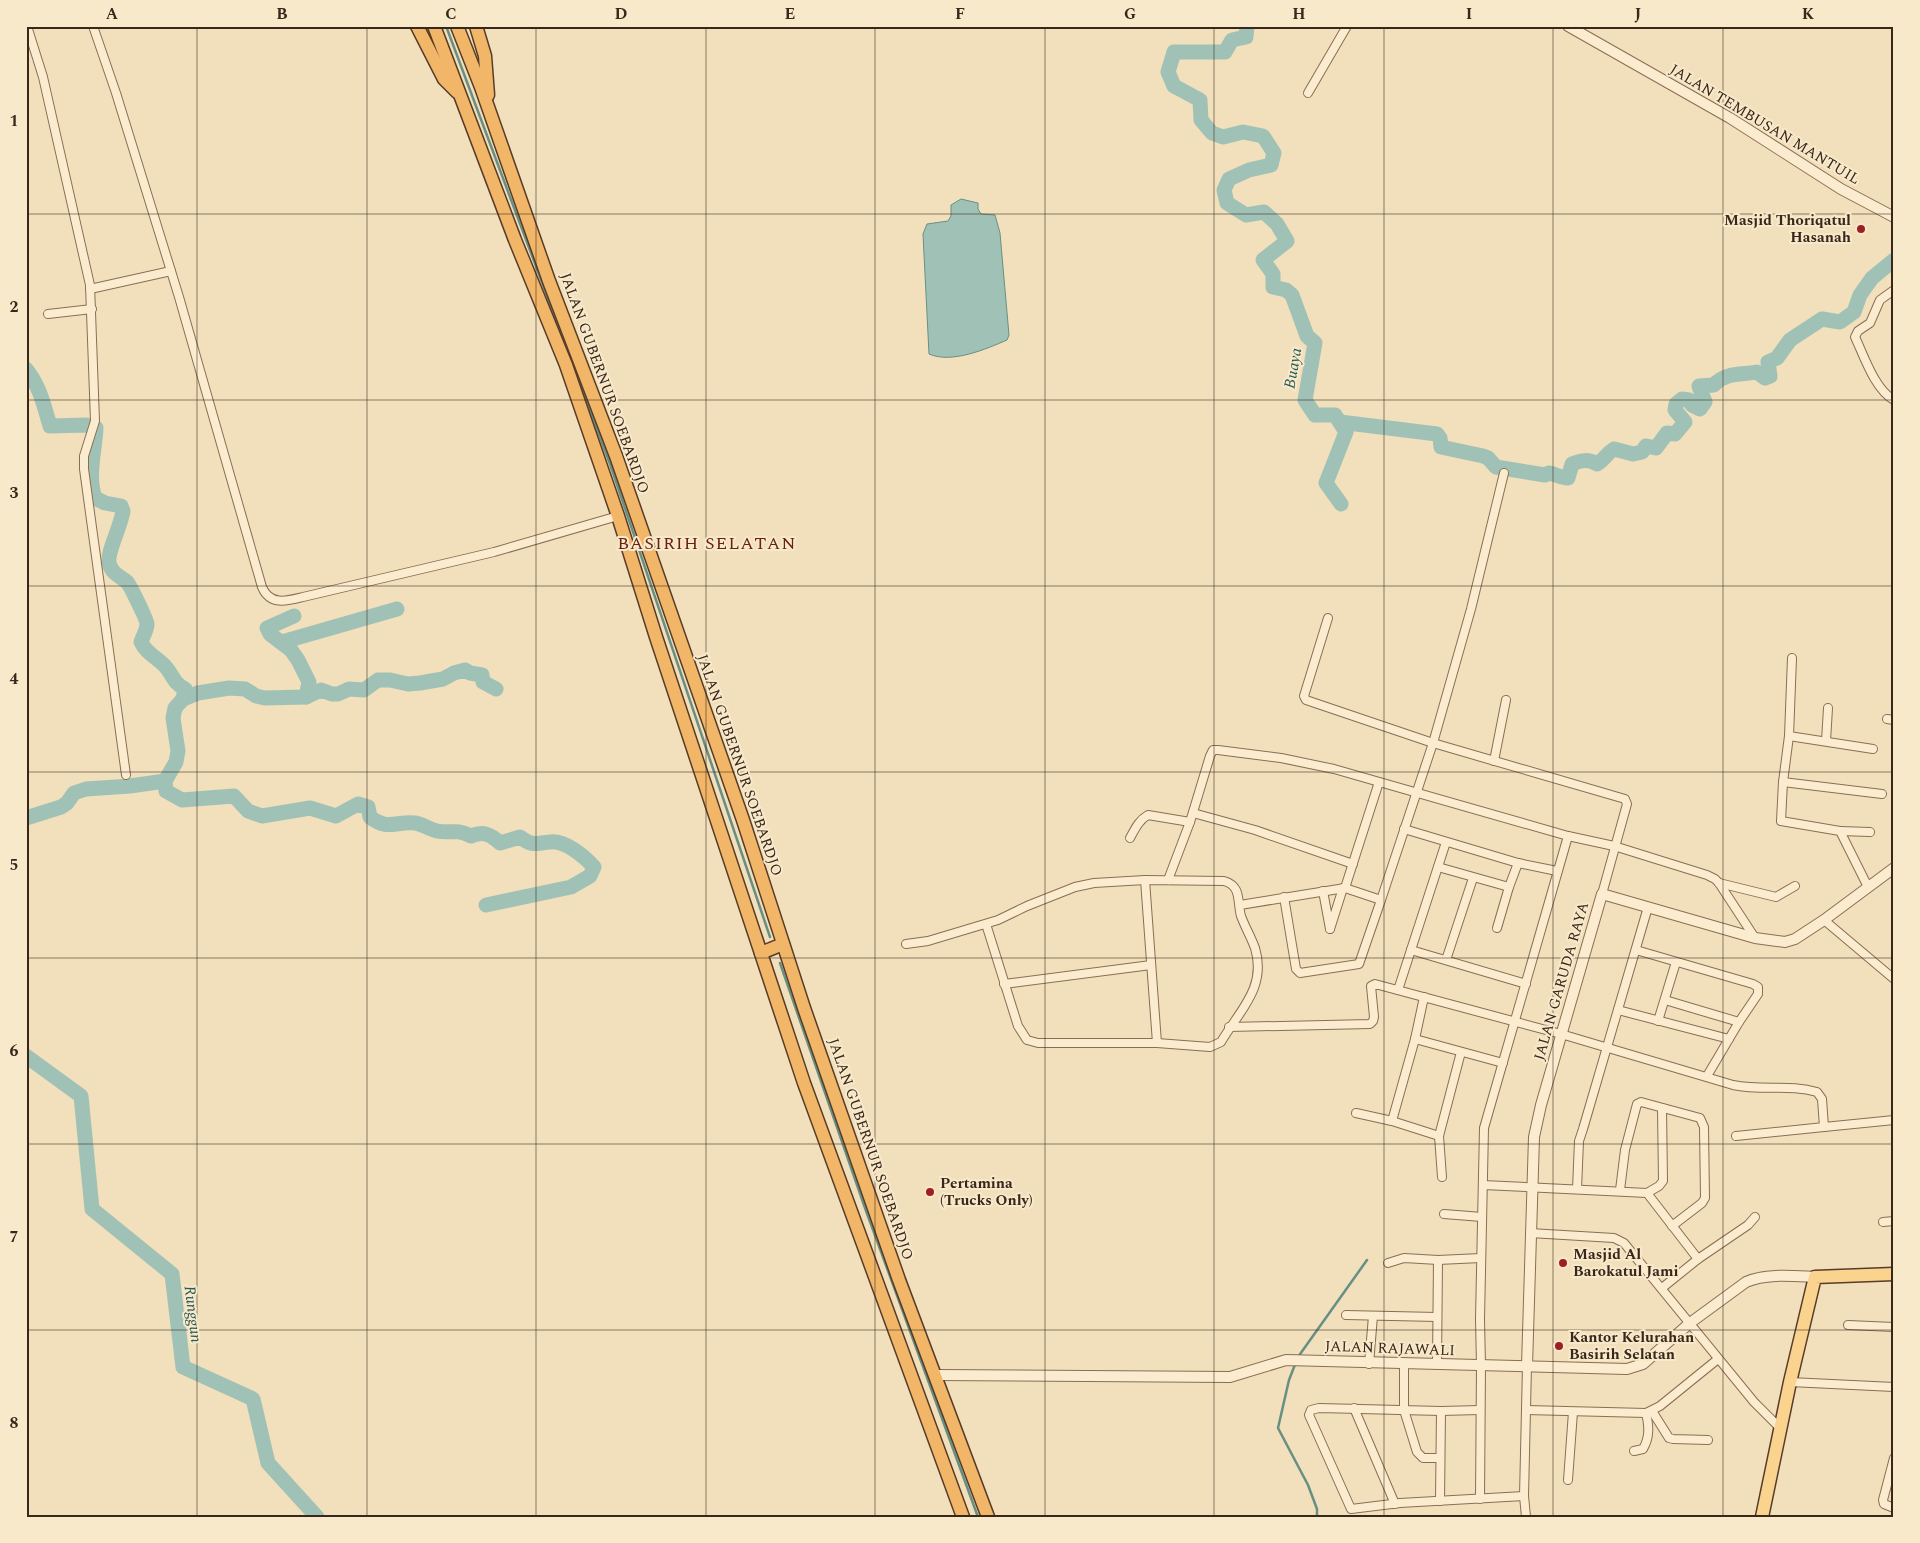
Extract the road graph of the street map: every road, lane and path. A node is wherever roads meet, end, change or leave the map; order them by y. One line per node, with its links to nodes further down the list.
1 (27, 26): 14 (street)
2 (93, 26): 13 (street)
3 (417, 26): 10 (highway)
4 (434, 26): 10 (highway, JALAN GUBERNUR SOEBARDJO)
5 (457, 26): 11 (highway, JALAN GUBERNUR SOEBARDJO)
6 (476, 26): 11 (highway)
7 (1347, 26): 9 (street)
8 (1568, 26): 12 (street, JALAN TEMBUSAN MANTUIL)
9 (1308, 93)
10 (460, 96): 20 (highway, JALAN GUBERNUR SOEBARDJO)
11 (488, 107): 67 (highway, JALAN GUBERNUR SOEBARDJO)
12 (1894, 217)
13 (171, 271): 14 (street); 20 (street)
14 (90, 289): 16 (street)
15 (1894, 290): 18 (street)
16 (92, 309): 17 (street); 30 (street)
17 (48, 314)
18 (1894, 400)
19 (1504, 473): 27 (street)
20 (618, 516): 71 (highway, JALAN GUBERNUR SOEBARDJO)
21 (1328, 618): 27 (street)
22 (1792, 658): 25 (street)
23 (1506, 700): 29 (street)
24 (1828, 708): 26 (street)
25 (1789, 736): 26 (street); 32 (street)
26 (1826, 741): 28 (street)
27 (1433, 743): 29 (street); 33 (street)
28 (1873, 749)
29 (1494, 761): 43 (street)
30 (126, 775)
31 (1379, 782): 33 (street); 35 (street); 45 (street)
32 (1783, 782): 34 (street); 38 (street)
33 (1416, 792): 37 (street); 40 (street)
34 (1882, 794)
35 (1193, 813): 36 (street); 45 (street)
36 (1190, 822): 41 (street); 51 (street)
37 (1404, 829): 42 (street); 60 (street)
38 (1840, 831): 39 (street); 55 (street)
39 (1870, 832)
40 (1568, 836): 43 (street); 48 (street)
41 (1130, 838)
42 (1446, 842): 44 (street); 46 (street)
43 (1614, 846): 52 (street); 58 (street)
44 (1518, 863): 48 (street); 54 (street)
45 (1353, 864): 56 (street)
46 (1438, 867): 49 (street); 69 (street)
47 (1894, 868): 55 (street, JALAN GARUDA RAYA)
48 (1558, 872): 77 (street)
49 (1473, 878): 54 (street); 72 (street)
50 (1146, 880): 51 (street); 64 (street); 74 (street)
51 (1168, 880): 61 (street)
52 (1719, 883): 53 (street); 66 (street)
53 (1795, 886)
54 (1509, 887): 65 (street)
55 (1868, 887): 63 (street, JALAN GARUDA RAYA)
56 (1344, 888): 57 (street); 57 (street); 60 (street)
57 (1323, 891): 59 (street)
58 (1602, 894): 62 (street, JALAN GARUDA RAYA); 86 (street, JALAN GARUDA RAYA)
59 (1284, 897): 60 (street); 61 (street)
60 (1381, 900)
61 (1240, 906): 85 (street)
62 (1648, 907): 66 (street, JALAN GARUDA RAYA); 70 (street)
63 (1824, 920): 66 (street, JALAN GARUDA RAYA); 75 (street)
64 (986, 924): 68 (street); 76 (street)
65 (1497, 928)
66 (1755, 938)
67 (784, 944): 71 (highway); 133 (highway, JALAN GUBERNUR SOEBARDJO)
68 (906, 944)
69 (1411, 950): 72 (street); 78 (street)
70 (1636, 950): 73 (street); 81 (street)
71 (761, 953): 154 (highway, JALAN GUBERNUR SOEBARDJO)
72 (1446, 960): 77 (street)
73 (1676, 962): 80 (street); 84 (street)
74 (1152, 965): 76 (street); 89 (street)
75 (1894, 979)
76 (1004, 984): 89 (street)
77 (1526, 984): 82 (street)
78 (1398, 990): 79 (street); 85 (street)
79 (1424, 997): 82 (street); 87 (street)
80 (1665, 1000): 83 (street); 84 (street)
81 (1618, 1010): 83 (street); 90 (street)
82 (1514, 1021): 86 (street); 92 (street)
83 (1658, 1021): 88 (street)
84 (1739, 1022): 88 (street)
85 (1229, 1027): 89 (street)
86 (1561, 1034): 90 (street); 103 (street, JALAN GARUDA RAYA)
87 (1415, 1039): 91 (street); 97 (street)
88 (1729, 1039): 93 (street)
89 (1157, 1043)
90 (1606, 1047): 93 (street); 104 (street)
91 (1461, 1052): 92 (street); 99 (street)
92 (1503, 1063): 102 (street)
93 (1707, 1076): 98 (street)
94 (1662, 1108): 105 (street); 106 (street); 112 (street)
95 (1356, 1113): 97 (street)
96 (1894, 1120): 98 (street)
97 (1392, 1121): 99 (street)
98 (1824, 1127): 100 (street)
99 (1439, 1136): 101 (street)
100 (1736, 1136)
101 (1442, 1177)
102 (1483, 1185): 103 (street); 108 (street)
103 (1532, 1187): 104 (street); 113 (street, JALAN GARUDA RAYA)
104 (1576, 1189): 105 (street)
105 (1620, 1190): 106 (street)
106 (1646, 1193): 112 (street)
107 (1444, 1214): 108 (street)
108 (1482, 1217): 114 (street)
109 (1754, 1218): 115 (street)
110 (1894, 1221): 111 (street)
111 (1884, 1222)
112 (1672, 1226): 115 (street)
113 (1530, 1233): 120 (street); 132 (street, JALAN GARUDA RAYA)
114 (1481, 1258): 116 (street); 131 (street)
115 (1698, 1259): 120 (street)
116 (1438, 1260): 117 (street); 123 (street)
117 (1388, 1263)
118 (1894, 1274): 119 (main road)
119 (1815, 1277): 124 (street, JALAN RAJAWALI); 134 (main road)
120 (1662, 1288): 124 (street)
121 (1346, 1315): 122 (street)
122 (1374, 1316): 123 (street); 128 (street)
123 (1437, 1317): 130 (street)
124 (1690, 1323): 127 (street); 132 (street, JALAN RAJAWALI)
125 (1848, 1325): 126 (street)
126 (1894, 1327)
127 (1718, 1358): 142 (street); 143 (street)
128 (1369, 1364): 129 (street, JALAN RAJAWALI); 133 (street, JALAN RAJAWALI)
129 (1404, 1364): 130 (street, JALAN RAJAWALI); 137 (street)
130 (1438, 1364): 131 (street, JALAN RAJAWALI)
131 (1481, 1366): 132 (street, JALAN RAJAWALI); 138 (street)
132 (1527, 1366): 139 (street)
133 (936, 1375): 155 (highway, JALAN GUBERNUR SOEBARDJO)
134 (1790, 1382): 135 (street); 143 (main road)
135 (1894, 1387)
136 (1354, 1408): 137 (street); 152 (street); 152 (street)
137 (1404, 1410): 140 (street); 146 (street)
138 (1480, 1410): 140 (street); 150 (street)
139 (1526, 1410): 141 (street); 149 (street)
140 (1441, 1411): 146 (street)
141 (1573, 1412): 142 (street); 148 (street)
142 (1649, 1412): 144 (street); 145 (street)
143 (1781, 1429): 157 (main road)
144 (1708, 1440)
145 (1634, 1452)
146 (1440, 1458): 151 (street)
147 (1894, 1458): 153 (street)
148 (1568, 1480)
149 (1524, 1496): 150 (street); 156 (street)
150 (1480, 1499): 151 (street)
151 (1440, 1501): 152 (street)
152 (1395, 1504)
153 (1894, 1508)
154 (963, 1517)
155 (988, 1517)
156 (1526, 1517)
157 (1762, 1517)

